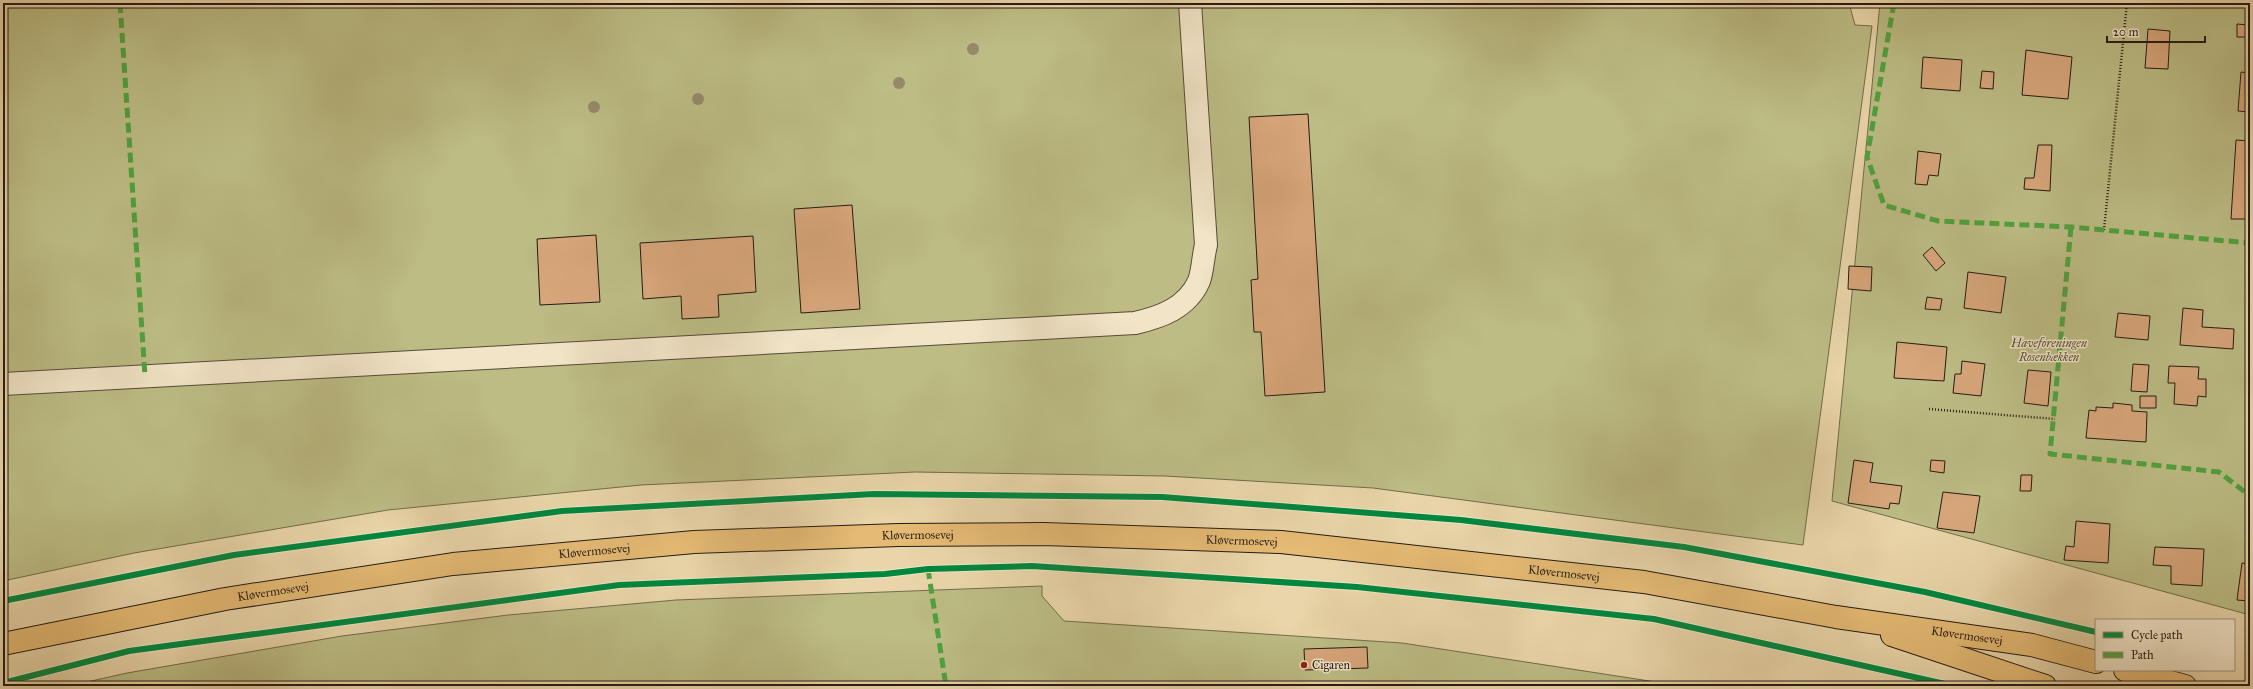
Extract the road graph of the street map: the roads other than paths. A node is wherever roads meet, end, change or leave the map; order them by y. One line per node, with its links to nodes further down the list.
1 (1190, 3): 2 (lane)
2 (3, 384)
3 (1836, 617): 4 (main road, Kløvermosevej); 5 (main road, Kløvermosevej); 7 (main road, Kløvermosevej)
4 (3, 644)
5 (2095, 662)
6 (2130, 671): 8 (main road)
7 (2045, 686)
8 (2186, 686)

